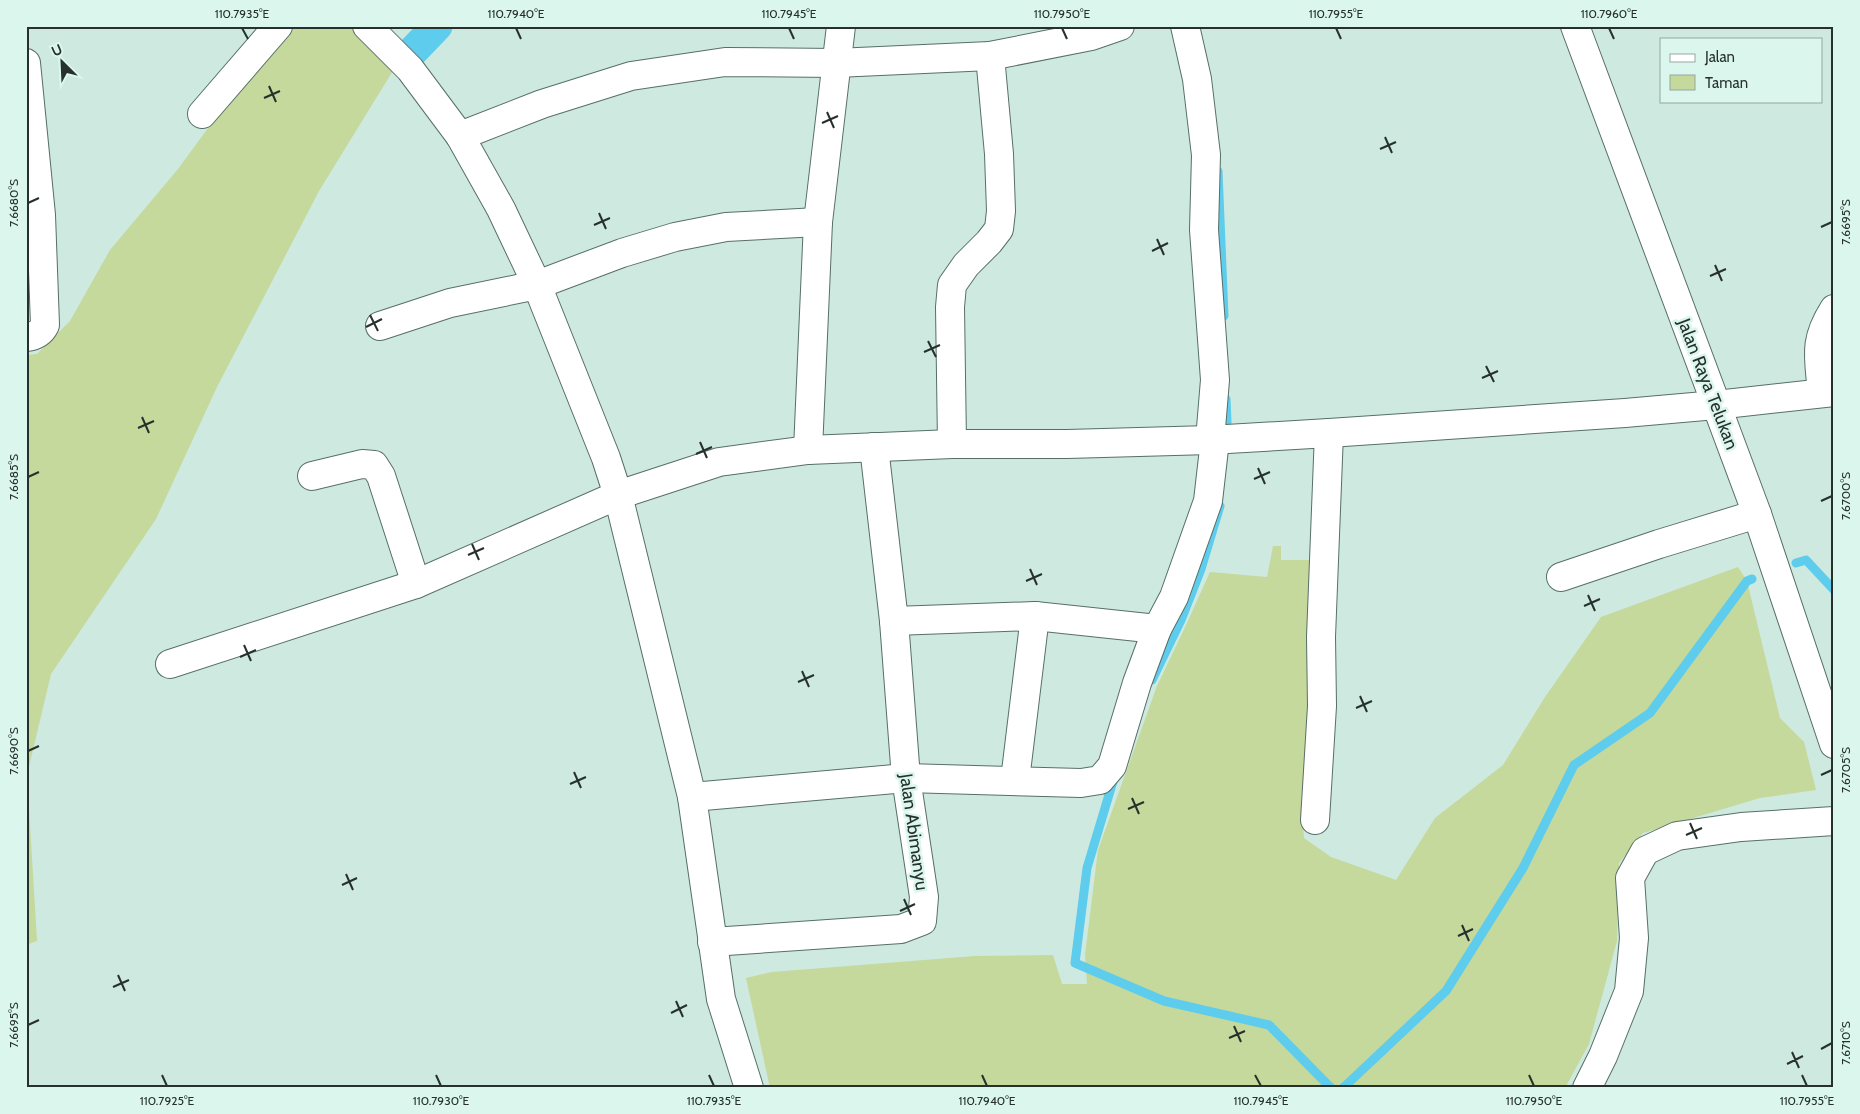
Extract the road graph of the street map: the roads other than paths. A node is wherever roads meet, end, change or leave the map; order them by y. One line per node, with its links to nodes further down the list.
1 (278, 26): 10 (street)
2 (367, 26): 11 (street)
3 (841, 26): 9 (street)
4 (1120, 26): 7 (street)
5 (1185, 26): 21 (street)
6 (1575, 26): 19 (street, Jalan Raya Telukan)
7 (990, 56): 9 (street); 22 (street)
8 (26, 63): 12 (street)
9 (836, 63): 11 (street); 13 (street)
10 (202, 114)
11 (460, 136): 14 (street)
12 (30, 150): 17 (street)
13 (818, 222): 14 (street); 24 (street)
14 (537, 284): 16 (street); 26 (street)
15 (1834, 309): 18 (street)
16 (380, 326)
17 (26, 337)
18 (1828, 393): 19 (street)
19 (1716, 406): 20 (street); 27 (street, Jalan Raya Telukan)
20 (1329, 433): 21 (street); 38 (street)
21 (1212, 440): 22 (street); 32 (street)
22 (952, 444): 23 (street)
23 (874, 447): 24 (street); 31 (street, Jalan Abimanyu)
24 (808, 450): 26 (street)
25 (312, 476): 29 (street)
26 (618, 495): 29 (street); 37 (street)
27 (1757, 514): 28 (street); 34 (street, Jalan Raya Telukan)
28 (1561, 577)
29 (416, 584): 33 (street)
30 (1035, 616): 31 (street); 32 (street); 36 (street)
31 (894, 621): 35 (street, Jalan Abimanyu)
32 (1157, 628): 36 (street)
33 (170, 664)
34 (1834, 744)
35 (906, 778): 36 (street); 37 (street); 40 (street, Jalan Abimanyu)
36 (1015, 780)
37 (692, 797): 40 (street)
38 (1315, 820)
39 (1834, 821): 42 (street)
40 (712, 942): 41 (street)
41 (749, 1088)
42 (1587, 1088)

